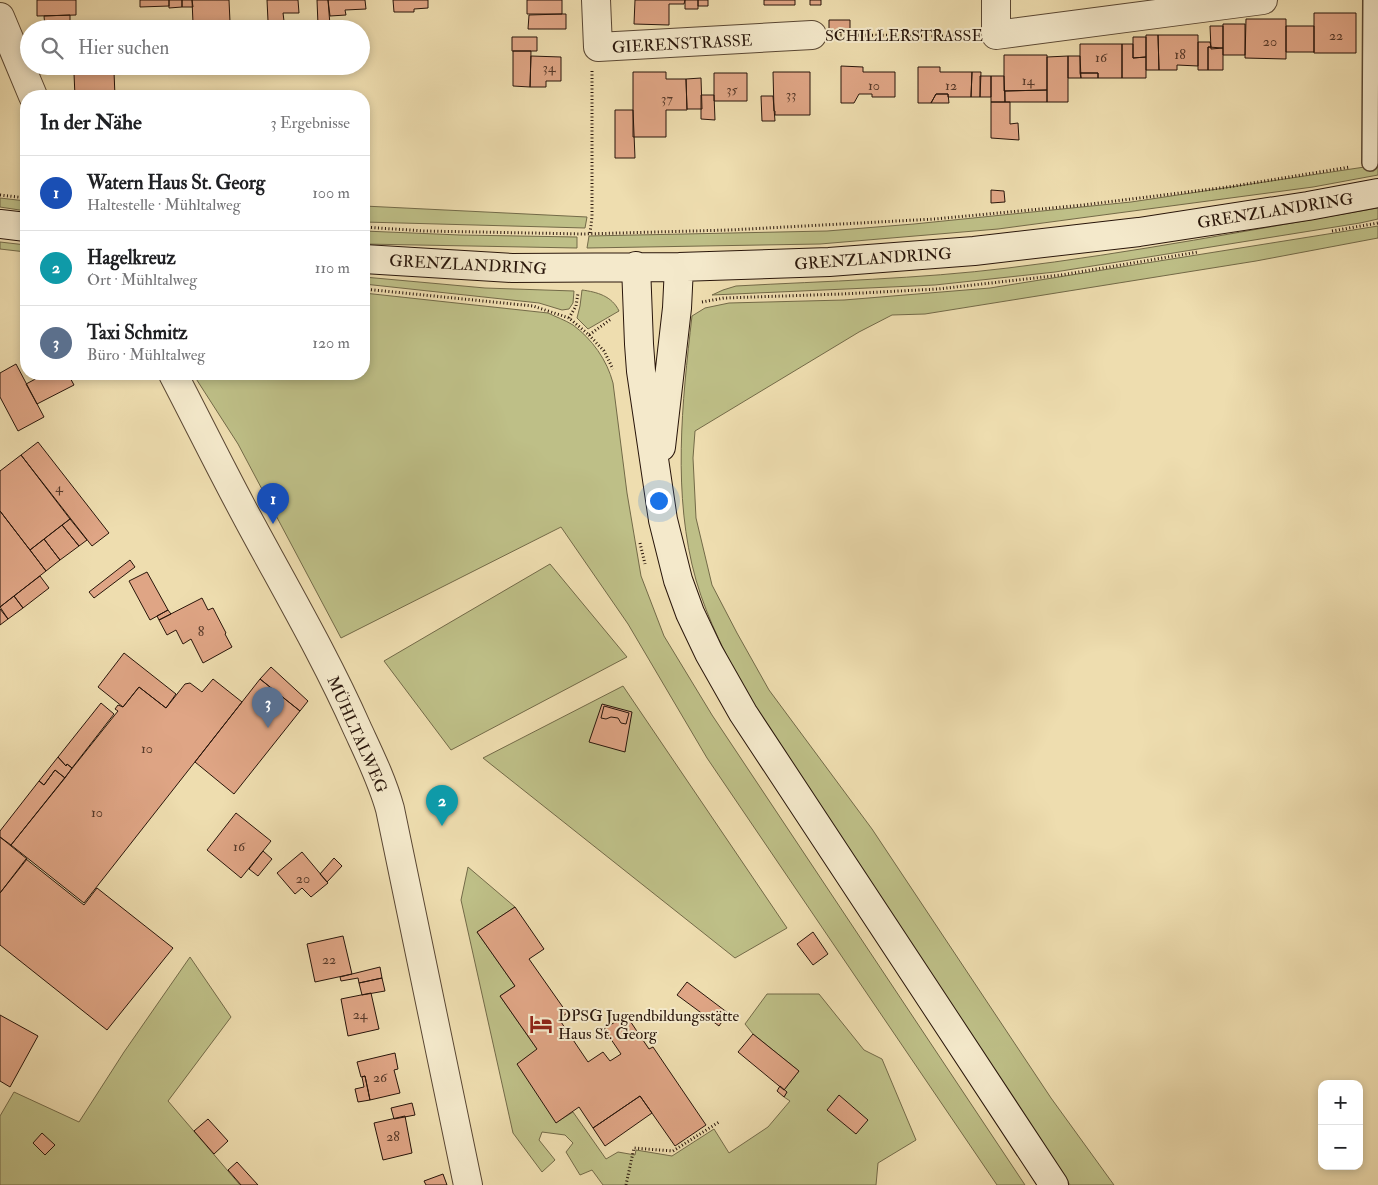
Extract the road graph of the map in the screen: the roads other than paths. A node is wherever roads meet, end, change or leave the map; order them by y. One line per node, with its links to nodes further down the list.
1 (596, 0): 7 (main road, GIERENSTRASSE)
2 (996, 0): 5 (main road, SCHILLERSTRASSE)
3 (1263, 0): 5 (main road, SCHILLERSTRASSE)
4 (1371, 0): 11 (lane)
5 (1222, 3)
6 (0, 17): 8 (main road)
7 (812, 35)
8 (20, 65)
9 (24, 75): 10 (main road)
10 (30, 90)
11 (1370, 163)
12 (1378, 193): 17 (main road, GRENZLANDRING)
13 (0, 224): 14 (main road)
14 (20, 226)
15 (370, 259): 16 (main road, GRENZLANDRING)
16 (636, 266): 17 (main road, GRENZLANDRING); 19 (main road)
17 (679, 267): 19 (main road)
18 (176, 380): 20 (main road, MÜHLTALWEG)
19 (658, 483): 21 (main road)
20 (468, 1185)
21 (1054, 1185)

